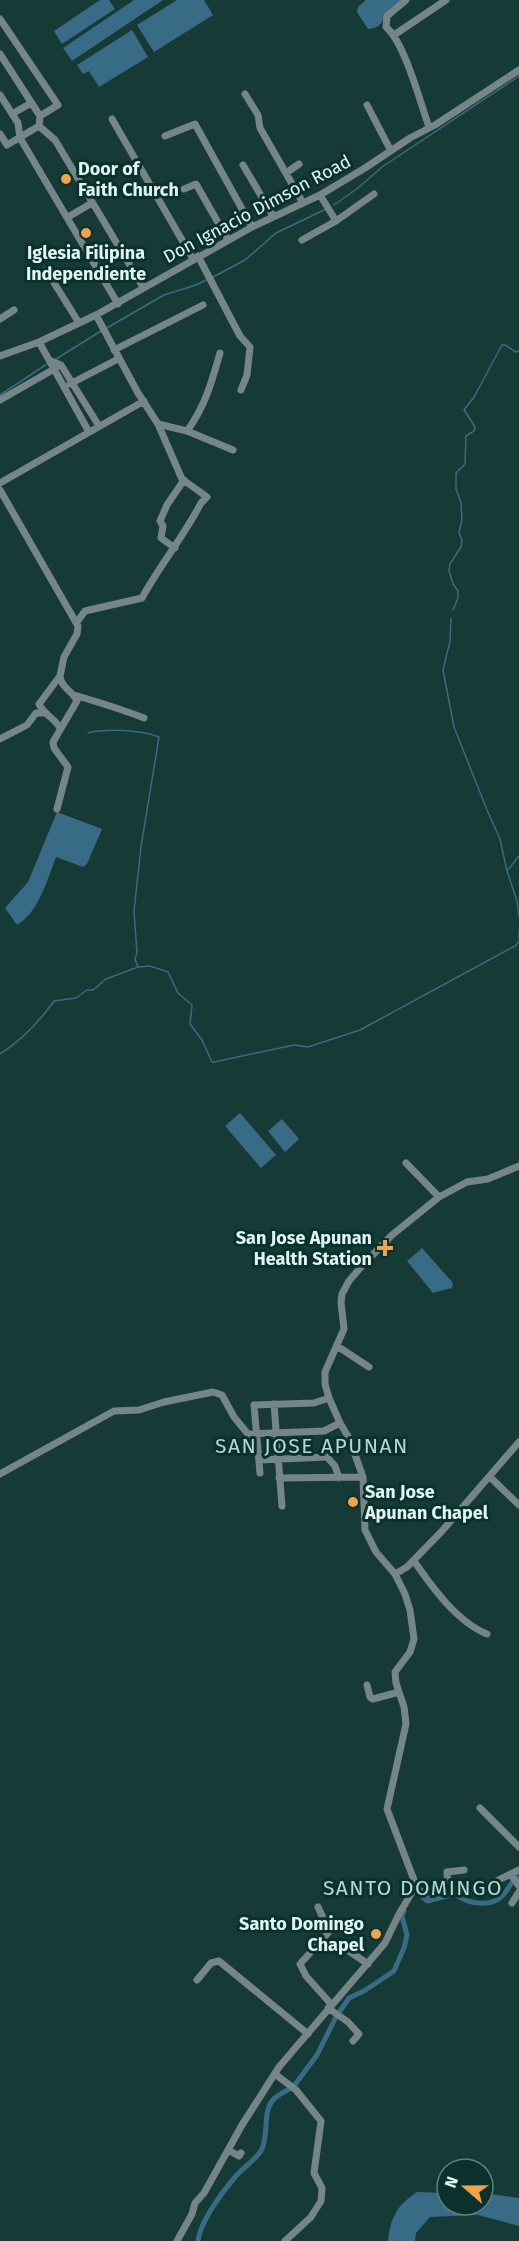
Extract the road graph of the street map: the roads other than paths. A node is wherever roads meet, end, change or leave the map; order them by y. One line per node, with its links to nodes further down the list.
1 (406, 0): 4 (street)
2 (446, 0): 4 (street)
3 (0, 19): 12 (street)
4 (394, 35): 15 (street)
5 (0, 54): 9 (street)
6 (519, 70): 15 (street, Don Ignacio Dimson Road)
7 (245, 94): 22 (street)
8 (0, 95): 11 (street)
9 (32, 103): 11 (street); 12 (street)
10 (367, 105): 19 (street)
11 (12, 114): 18 (street)
12 (40, 116): 14 (street)
13 (112, 119): 34 (street)
14 (39, 126): 18 (street); 26 (street)
15 (429, 127): 19 (street, Don Ignacio Dimson Road)
16 (0, 134): 18 (street)
17 (165, 135): 31 (street)
18 (20, 138): 29 (street)
19 (391, 151): 24 (street, Don Ignacio Dimson Road)
20 (299, 164): 22 (street)
21 (243, 165): 28 (street)
22 (286, 173): 27 (street)
23 (184, 189): 32 (street)
24 (320, 195): 27 (street, Don Ignacio Dimson Road); 30 (street)
25 (374, 195): 30 (street)
26 (92, 203): 29 (street); 36 (street)
27 (303, 203): 28 (street, Don Ignacio Dimson Road)
28 (273, 216): 31 (street, Don Ignacio Dimson Road)
29 (68, 217): 37 (street)
30 (336, 221): 33 (street)
31 (252, 227): 32 (street, Don Ignacio Dimson Road)
32 (228, 240): 34 (street, Don Ignacio Dimson Road)
33 (302, 240)
34 (195, 258): 36 (street, Don Ignacio Dimson Road); 53 (street)
35 (46, 270): 42 (street)
36 (143, 287): 37 (street, Don Ignacio Dimson Road)
37 (118, 304): 40 (street, Don Ignacio Dimson Road)
38 (203, 305): 44 (street)
39 (14, 310): 41 (street)
40 (96, 315): 42 (street, Don Ignacio Dimson Road); 44 (street)
41 (0, 319)
42 (80, 323): 43 (street, Don Ignacio Dimson Road)
43 (39, 342): 46 (street, Don Ignacio Dimson Road); 48 (street)
44 (114, 350): 47 (street)
45 (220, 353): 58 (street)
46 (0, 356)
47 (118, 359): 51 (street); 55 (street)
48 (51, 361): 49 (street); 50 (street)
49 (61, 365): 50 (street); 51 (street)
50 (53, 370): 52 (street); 54 (street)
51 (73, 383): 52 (street); 57 (street)
52 (65, 387): 59 (street)
53 (241, 390)
54 (0, 400)
55 (144, 401): 56 (street); 57 (street)
56 (158, 424): 58 (street); 61 (street)
57 (99, 426): 59 (street)
58 (187, 431): 60 (street)
59 (89, 432): 62 (street)
60 (233, 450)
61 (184, 480): 64 (street); 64 (street)
62 (0, 483)
63 (0, 490): 65 (street)
64 (175, 548): 65 (street)
65 (77, 622): 66 (street)
66 (60, 676): 67 (street); 68 (street)
67 (72, 694): 69 (street); 70 (street)
68 (45, 713): 70 (street); 71 (street)
69 (144, 718)
70 (60, 728): 72 (street)
71 (0, 739)
72 (57, 809)
73 (406, 1163): 75 (street)
74 (519, 1166): 75 (street)
75 (439, 1197): 76 (street)
76 (338, 1346): 77 (street); 78 (street)
77 (369, 1367)
78 (329, 1398): 79 (street); 80 (street)
79 (274, 1404): 81 (street); 82 (street)
80 (340, 1423): 82 (street); 88 (street)
81 (257, 1433): 82 (street); 85 (street); 87 (street)
82 (277, 1433): 84 (street)
83 (519, 1442): 89 (street)
84 (278, 1459): 85 (street); 90 (street); 91 (street)
85 (259, 1460): 86 (street)
86 (260, 1473)
87 (0, 1474)
88 (363, 1477): 91 (street); 95 (street)
89 (490, 1477): 92 (street); 94 (street)
90 (279, 1478): 91 (street); 93 (street)
91 (339, 1478)
92 (519, 1505)
93 (282, 1506)
94 (414, 1561): 95 (street); 96 (street)
95 (395, 1575): 98 (street)
96 (487, 1634)
97 (367, 1685): 98 (street)
98 (399, 1692): 104 (street)
99 (480, 1808): 100 (street)
100 (519, 1847)
101 (464, 1870): 105 (street)
102 (519, 1870): 103 (street)
103 (515, 1880): 105 (street)
104 (417, 1884): 105 (street); 110 (street)
105 (448, 1889)
106 (519, 1892): 107 (street)
107 (512, 1903)
108 (318, 1907): 112 (street)
109 (346, 1949): 110 (street)
110 (368, 1964): 112 (street)
111 (196, 1980): 113 (street)
112 (330, 2006): 113 (street); 114 (street)
113 (308, 2034): 115 (street)
114 (353, 2041)
115 (274, 2074): 116 (street); 119 (street)
116 (228, 2150): 117 (street); 118 (street)
117 (241, 2153)
118 (177, 2241)
119 (285, 2241)

